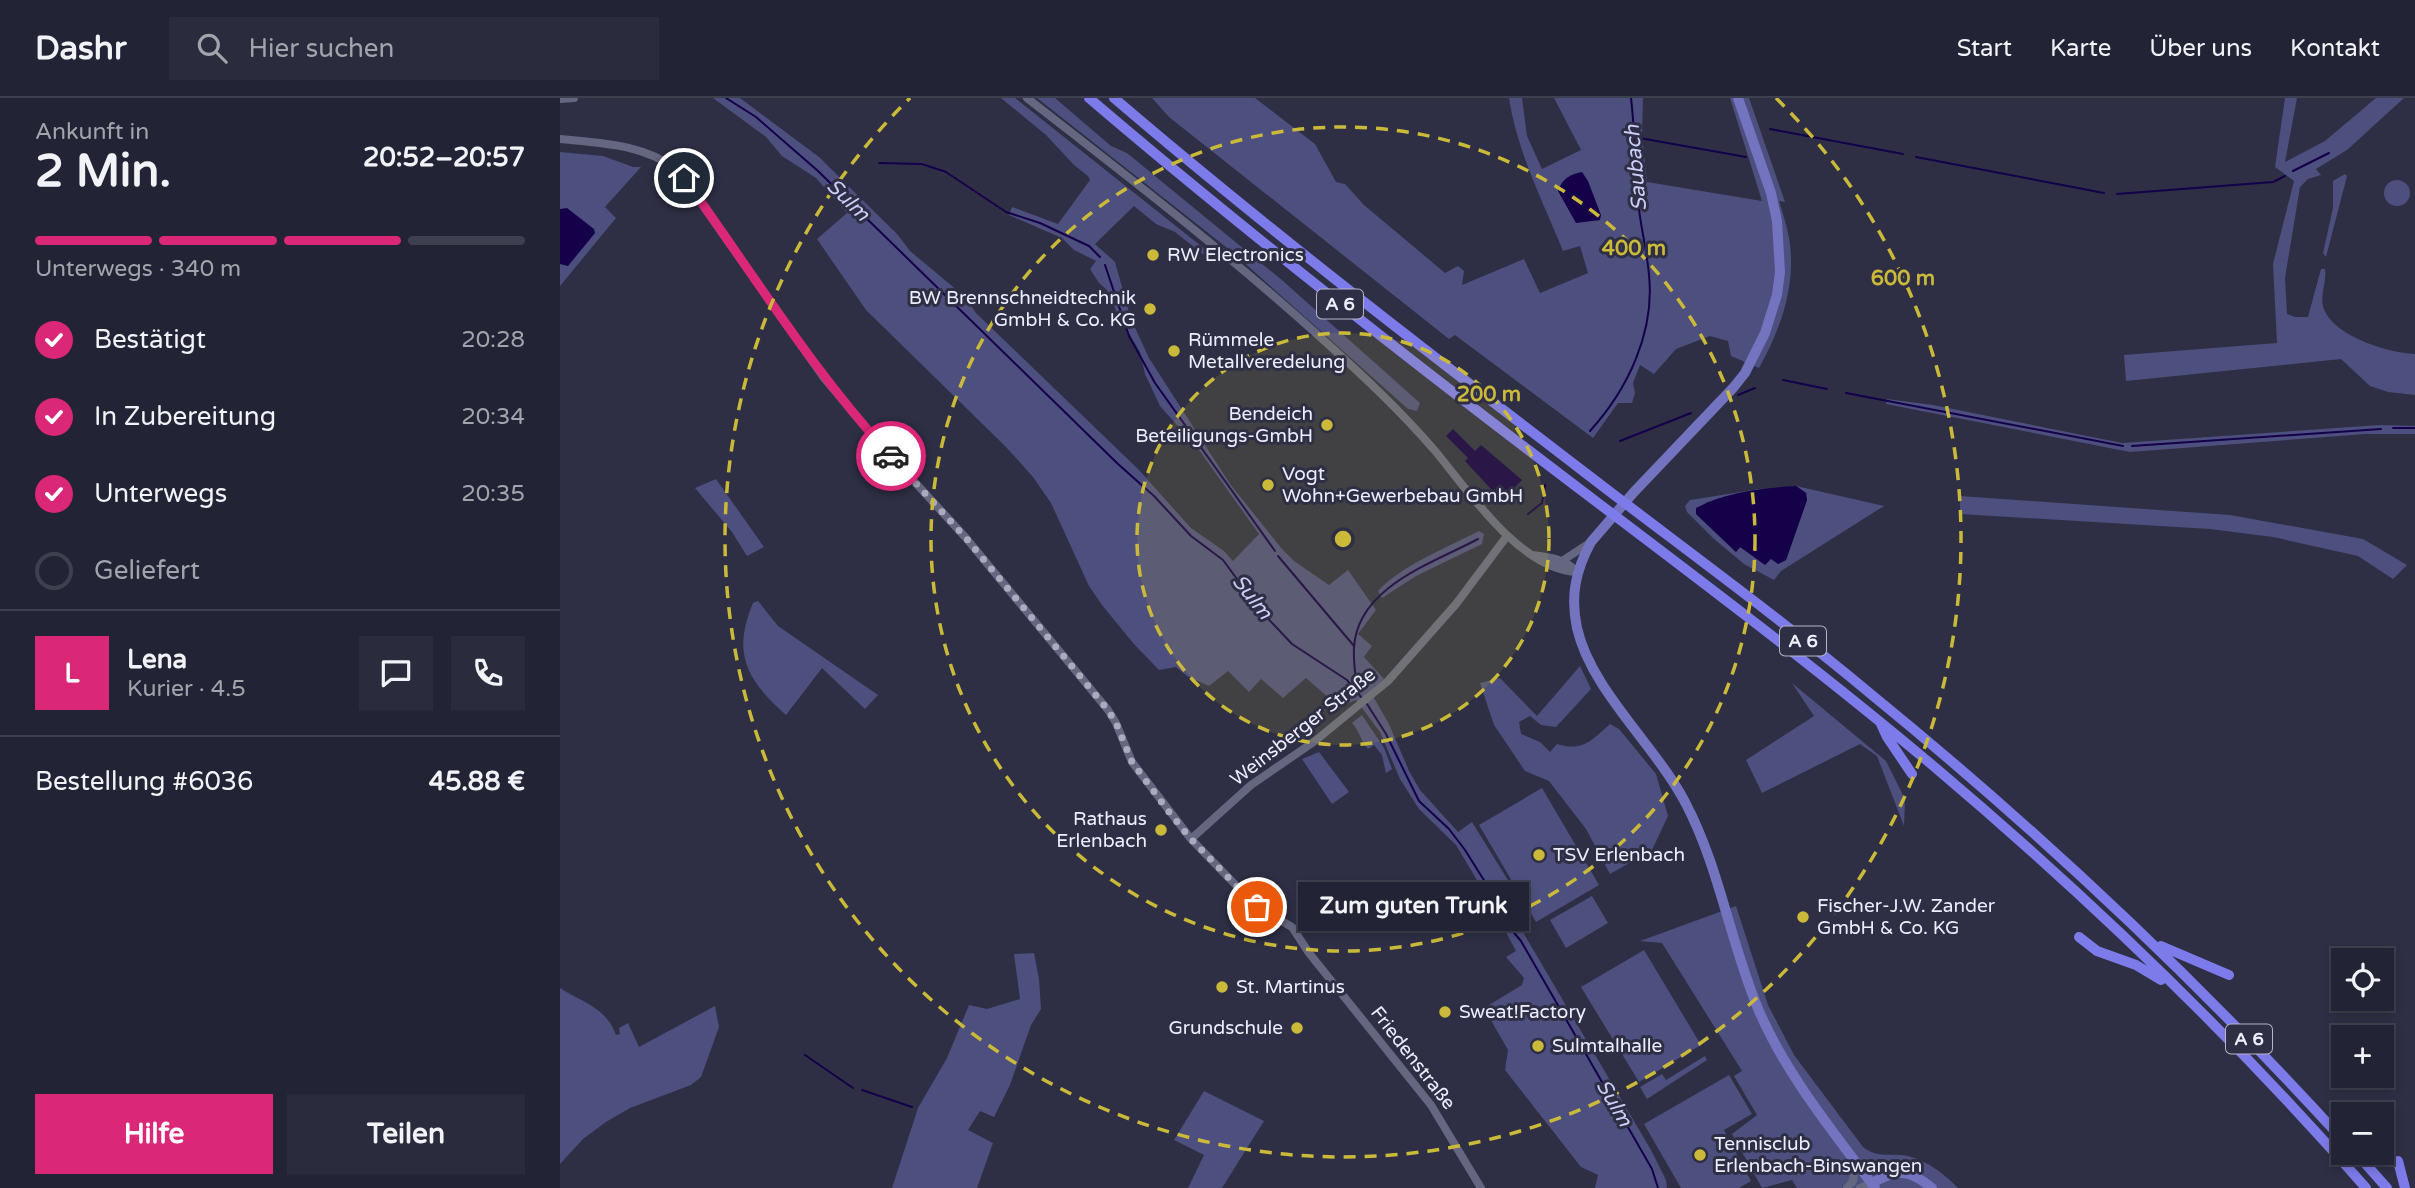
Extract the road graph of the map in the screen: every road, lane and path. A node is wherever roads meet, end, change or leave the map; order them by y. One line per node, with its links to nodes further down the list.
1 (574, 98): 6 (street)
2 (1027, 98): 8 (street)
3 (1089, 98): 13 (highway, A 6)
4 (1114, 98): 17 (highway, A 6)
5 (1738, 98): 9 (main road)
6 (560, 99)
7 (560, 139): 15 (street, Friedenstraße)
8 (1507, 536): 10 (street); 15 (street, Weinsberger Straße)
9 (1591, 542): 11 (street); 12 (main road)
10 (1531, 554): 11 (street); 12 (street)
11 (1562, 561): 12 (street)
12 (1577, 572): 22 (main road)
13 (1880, 722): 14 (highway); 19 (highway, A 6)
14 (1912, 774)
15 (1191, 839): 25 (street, Friedenstraße)
16 (2079, 937): 19 (highway)
17 (2152, 942): 18 (highway); 20 (highway, A 6)
18 (2229, 975)
19 (2179, 990): 29 (highway, A 6)
20 (2331, 1128)
21 (2398, 1161): 31 (highway)
22 (1858, 1165): 24 (main road); 26 (street)
23 (2367, 1165): 30 (highway)
24 (1873, 1186): 27 (street); 28 (main road)
25 (1481, 1188)
26 (1847, 1188)
27 (1860, 1188)
28 (1932, 1188)
29 (2366, 1188)
30 (2387, 1188)
31 (2405, 1188)

